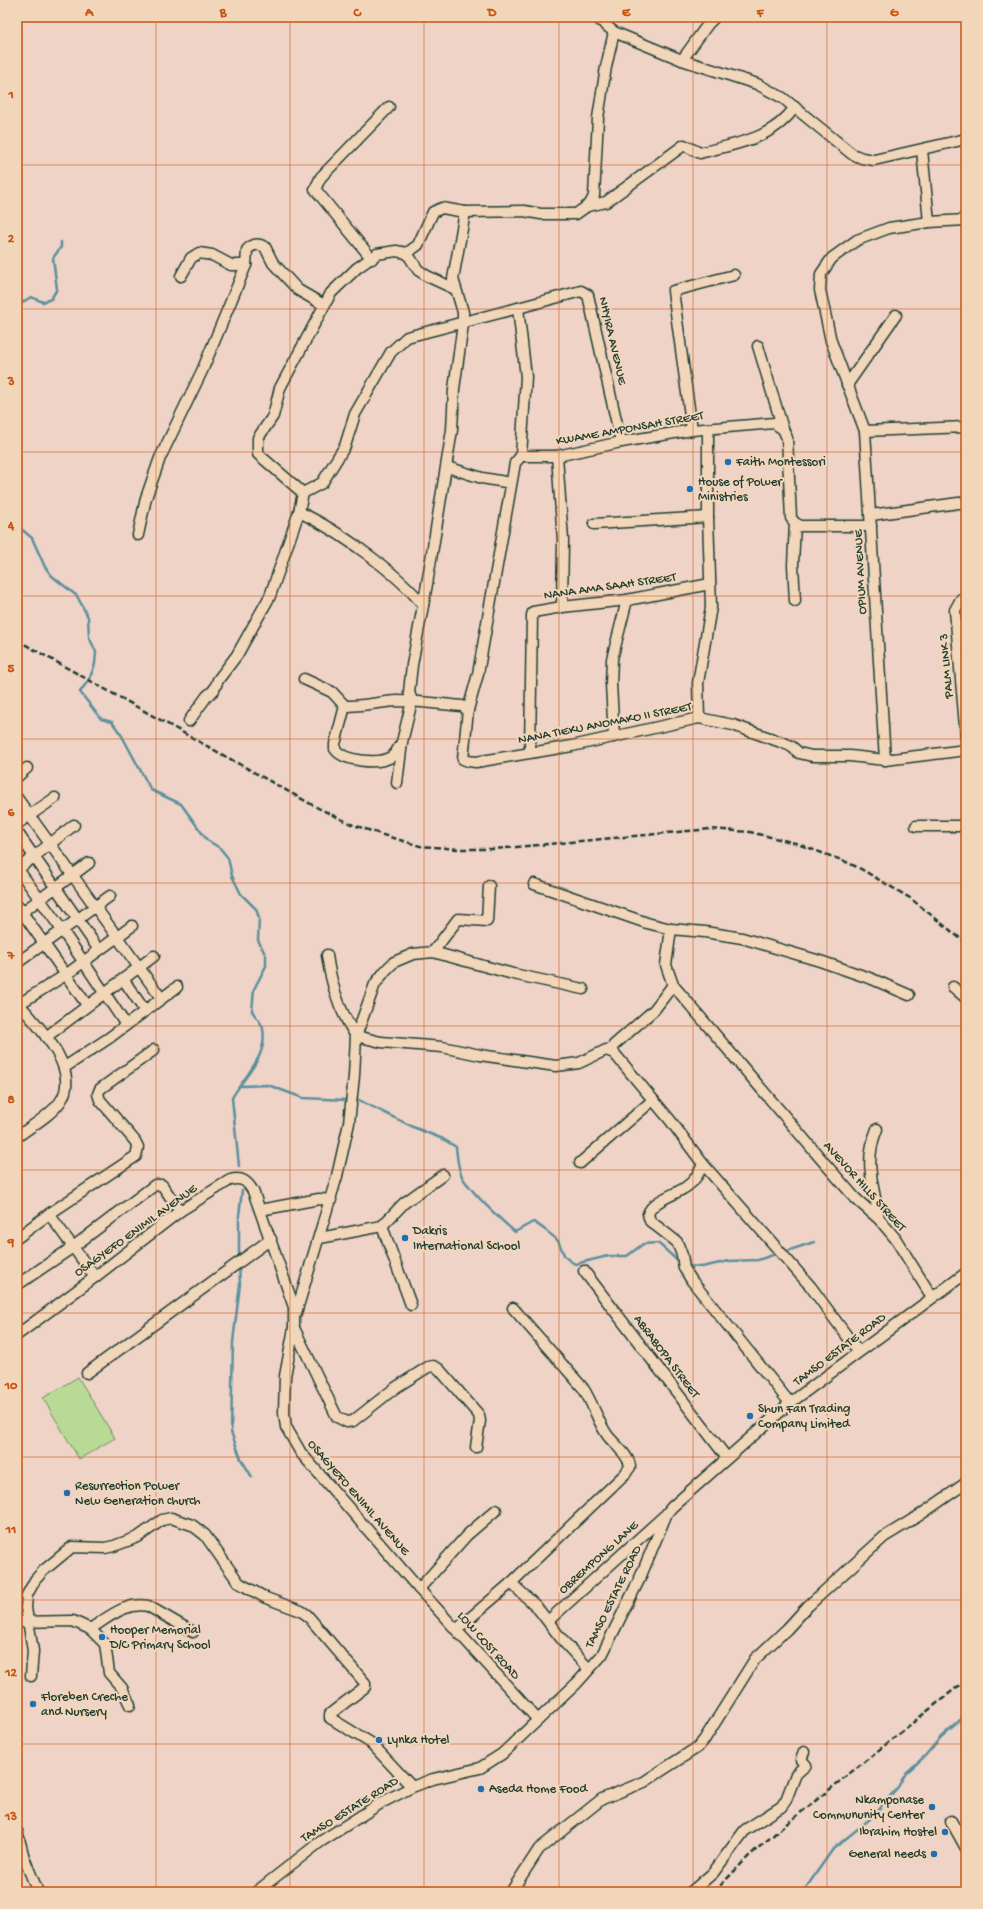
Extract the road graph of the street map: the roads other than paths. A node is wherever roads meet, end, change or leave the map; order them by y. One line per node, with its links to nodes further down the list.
1 (715, 17): 4 (street)
2 (599, 18): 3 (street)
3 (614, 32): 4 (street); 9 (street)
4 (682, 60): 6 (street)
5 (389, 107): 14 (street)
6 (794, 107): 8 (street); 9 (street)
7 (966, 139): 8 (street)
8 (922, 150): 12 (street)
9 (588, 206): 10 (street)
10 (465, 212): 13 (street); 18 (street)
11 (966, 220): 12 (street, OPIUM AVENUE)
12 (929, 222): 24 (street, OPIUM AVENUE)
13 (407, 254): 14 (street); 18 (street)
14 (372, 258): 19 (street)
15 (246, 265): 17 (street); 19 (street); 42 (street)
16 (734, 275): 28 (street)
17 (180, 276)
18 (455, 289): 22 (street)
19 (324, 305): 35 (street)
20 (518, 308): 22 (street, NHYIRA AVENUE); 30 (street, NHYIRA AVENUE); 31 (street)
21 (896, 315): 24 (street)
22 (463, 324): 33 (street); 35 (street, NHYIRA AVENUE)
23 (758, 346): 27 (street)
24 (847, 385): 29 (street, OPIUM AVENUE)
25 (966, 427): 29 (street)
26 (708, 429): 27 (street, KWAME AMPONSAH STREET); 28 (street, KWAME AMPONSAH STREET); 38 (street)
27 (783, 429): 40 (street)
28 (692, 430): 30 (street, KWAME AMPONSAH STREET)
29 (865, 431): 39 (street, OPIUM AVENUE)
30 (621, 442): 32 (street, KWAME AMPONSAH STREET)
31 (521, 456): 32 (street, KWAME AMPONSAH STREET); 34 (street)
32 (557, 456): 48 (street)
33 (447, 467): 34 (street); 47 (street)
34 (511, 483): 53 (street)
35 (303, 493): 37 (street)
36 (966, 502): 39 (street)
37 (299, 512): 47 (street); 55 (street)
38 (708, 517): 41 (street); 43 (street)
39 (871, 521): 40 (street); 61 (street, OPIUM AVENUE)
40 (795, 523): 46 (street)
41 (594, 524)
42 (138, 535)
43 (710, 584): 45 (street, NANA AMA SAAH STREET); 54 (street)
44 (966, 598): 49 (street, PALM LINK 3)
45 (627, 600): 48 (street, NANA AMA SAAH STREET); 56 (street)
46 (795, 601)
47 (423, 605): 51 (street)
48 (562, 607): 60 (street, NANA AMA SAAH STREET)
49 (963, 668): 57 (street, PALM LINK 3)
50 (304, 679): 52 (street)
51 (412, 701): 52 (street); 53 (street); 58 (street)
52 (345, 706): 58 (street)
53 (468, 710): 60 (street, NANA TIEKU ANOMAKO II STREET)
54 (699, 718): 56 (street, NANA TIEKU ANOMAKO II STREET); 61 (street, NANA TIEKU ANOMAKO II STREET)
55 (189, 721)
56 (614, 737): 60 (street, NANA TIEKU ANOMAKO II STREET)
57 (966, 738)
58 (402, 742): 64 (street)
59 (966, 750): 61 (street, NANA TIEKU ANOMAKO II STREET)
60 (530, 752)
61 (885, 760)
62 (27, 768): 63 (street)
63 (17, 777)
64 (397, 783)
65 (17, 798): 67 (street)
66 (55, 798): 67 (street)
67 (30, 814): 68 (street); 73 (street)
68 (17, 824)
69 (74, 825): 73 (street)
70 (916, 826): 71 (street)
71 (966, 826)
72 (17, 832): 74 (street)
73 (51, 843): 74 (street); 77 (street)
74 (35, 856): 76 (street); 80 (street)
75 (89, 863): 77 (street)
76 (17, 869): 82 (street)
77 (73, 875): 80 (street); 83 (street)
78 (534, 884): 87 (street)
79 (489, 886): 92 (street)
80 (56, 887): 82 (street); 85 (street)
81 (110, 896): 83 (street)
82 (40, 900): 84 (street); 88 (street)
83 (95, 907): 85 (street); 89 (street)
84 (19, 911): 90 (street)
85 (78, 918): 88 (street); 91 (street)
86 (132, 926): 89 (street)
87 (671, 929): 100 (street); 105 (street)
88 (62, 930): 90 (street); 95 (street)
89 (117, 937): 91 (street); 97 (street)
90 (44, 942): 96 (street); 98 (street)
91 (99, 950): 95 (street)
92 (433, 952): 103 (street); 113 (street)
93 (327, 955): 113 (street)
94 (154, 956): 97 (street)
95 (83, 962): 98 (street); 104 (street)
96 (17, 963)
97 (139, 967): 99 (street); 106 (street)
98 (67, 974): 108 (street); 109 (street)
99 (123, 979): 104 (street); 110 (street)
100 (673, 985): 115 (street); 127 (street, AVEVOR HILLS STREET)
101 (177, 987): 106 (street)
102 (953, 987): 107 (street)
103 (583, 989)
104 (104, 993): 109 (street); 111 (street)
105 (909, 995)
106 (161, 998): 110 (street)
107 (966, 998)
108 (18, 1003): 112 (street)
109 (87, 1005): 112 (street)
110 (145, 1011): 111 (street)
111 (126, 1026): 116 (street)
112 (46, 1036): 116 (street)
113 (356, 1036): 115 (street); 123 (street)
114 (154, 1050): 126 (street)
115 (610, 1051): 117 (street)
116 (65, 1067): 119 (street)
117 (653, 1100): 120 (street); 121 (street)
118 (877, 1129): 127 (street)
119 (17, 1137)
120 (580, 1163)
121 (703, 1164): 142 (street); 144 (street)
122 (443, 1175): 128 (street)
123 (330, 1200): 124 (street); 130 (street)
124 (260, 1210): 125 (street, OSAGYEFO ENIMIL AVENUE); 131 (street, OSAGYEFO ENIMIL AVENUE)
125 (180, 1211): 132 (street); 135 (street, OSAGYEFO ENIMIL AVENUE)
126 (49, 1214): 129 (street); 132 (street)
127 (879, 1219): 137 (street, AVEVOR HILLS STREET)
128 (382, 1226): 130 (street); 138 (street)
129 (17, 1238)
130 (320, 1238): 140 (street)
131 (271, 1239): 140 (street, OSAGYEFO ENIMIL AVENUE); 143 (street)
132 (73, 1247): 135 (street); 136 (street)
133 (584, 1271): 146 (street, ABRABOPA STREET)
134 (966, 1273): 137 (street, TAMSO ESTATE ROAD)
135 (95, 1277): 141 (street, OSAGYEFO ENIMIL AVENUE)
136 (17, 1285)
137 (932, 1298): 142 (street, TAMSO ESTATE ROAD)
138 (412, 1305)
139 (512, 1308): 150 (street)
140 (294, 1323): 145 (street); 151 (street, OSAGYEFO ENIMIL AVENUE)
141 (17, 1335)
142 (858, 1351): 144 (street, TAMSO ESTATE ROAD)
143 (87, 1373)
144 (790, 1403): 146 (street, TAMSO ESTATE ROAD)
145 (476, 1447)
146 (727, 1458): 149 (street, TAMSO ESTATE ROAD)
147 (966, 1484): 169 (street)
148 (496, 1510): 151 (street)
149 (667, 1513): 152 (street, OBREMPONG LANE); 158 (street, TAMSO ESTATE ROAD)
150 (511, 1583): 152 (street); 156 (street)
151 (419, 1589): 156 (street, LOW COST ROAD)
152 (548, 1621): 158 (street)
153 (17, 1622): 154 (street)
154 (28, 1622): 155 (street); 159 (street); 163 (street)
155 (90, 1629): 157 (street); 160 (street)
156 (456, 1630): 161 (street, LOW COST ROAD)
157 (193, 1632)
158 (589, 1669): 161 (street, TAMSO ESTATE ROAD)
159 (31, 1676)
160 (130, 1706)
161 (538, 1720): 163 (street, TAMSO ESTATE ROAD)
162 (804, 1752): 170 (street)
163 (412, 1787): 168 (street, TAMSO ESTATE ROAD)
164 (951, 1821): 166 (street)
165 (17, 1831): 167 (street)
166 (966, 1848)
167 (38, 1892)
168 (256, 1892)
169 (511, 1892)
170 (691, 1892)

